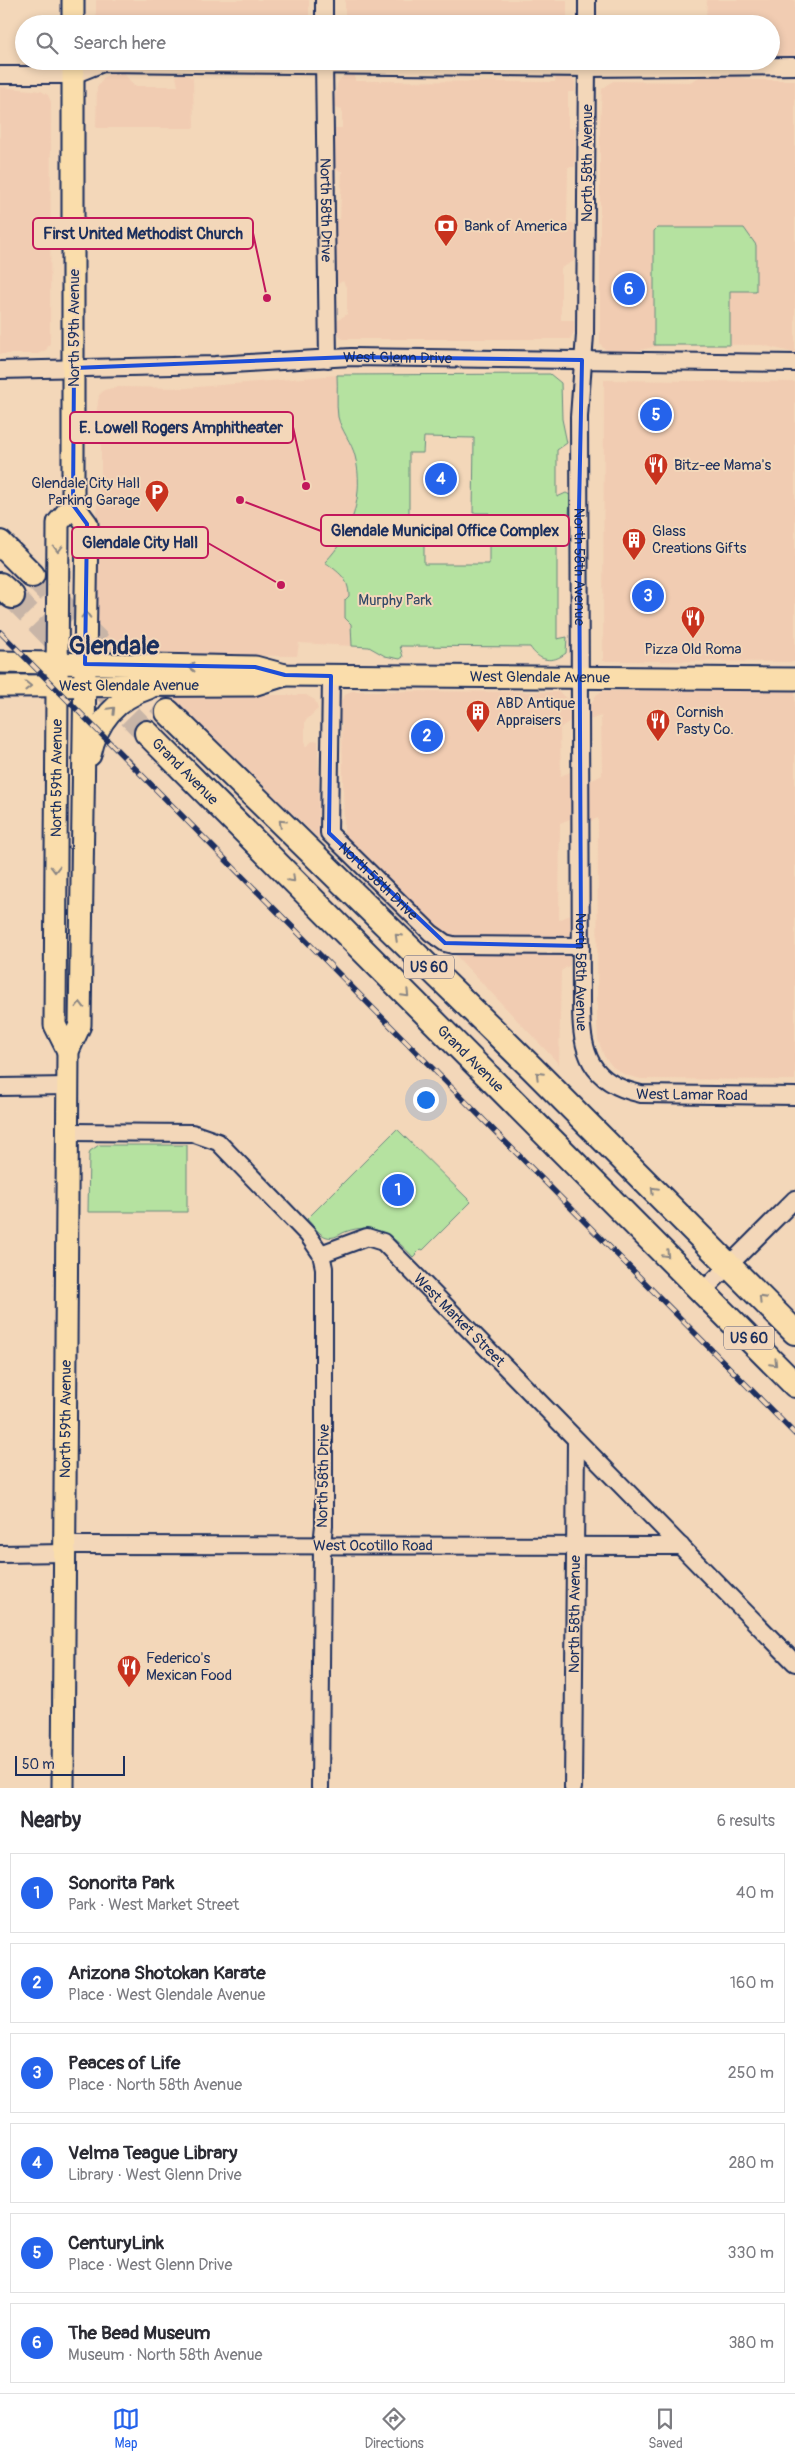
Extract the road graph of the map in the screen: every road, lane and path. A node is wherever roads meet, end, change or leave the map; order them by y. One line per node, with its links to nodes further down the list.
1 (72, 0): 4 (main road)
2 (324, 0): 5 (street)
3 (587, 0): 6 (street)
4 (73, 15)
5 (324, 15)
6 (587, 15)
7 (780, 66): 8 (street)
8 (795, 66)
9 (52, 70): 13 (street)
10 (73, 70): 17 (main road, North 59th Avenue)
11 (324, 70): 14 (street, North 58th Drive)
12 (587, 70): 15 (street, North 58th Avenue)
13 (0, 75)
14 (328, 359): 15 (street, West Glenn Drive); 17 (street, West Glenn Drive)
15 (582, 360): 16 (street, West Glenn Drive); 27 (street, North 58th Avenue)
16 (795, 363)
17 (74, 368): 18 (street, West Glenn Drive); 19 (main road, North 59th Avenue)
18 (0, 370)
19 (73, 506): 23 (main road, North 59th Avenue, one-way to 23); 24 (main road, North 59th Avenue, one-way to 19)
20 (0, 543): 21 (highway)
21 (32, 575)
22 (0, 662): 23 (main road, West Glendale Avenue)
23 (56, 662): 24 (main road, West Glendale Avenue); 31 (main road, North 59th Avenue)
24 (85, 664): 25 (main road, West Glendale Avenue, one-way to 24); 32 (main road, North 59th Avenue)
25 (285, 676): 26 (main road, West Glendale Avenue); 29 (main road, West Glendale Avenue)
26 (331, 676): 27 (main road, West Glendale Avenue); 36 (street, North 58th Drive)
27 (580, 677): 28 (main road, West Glendale Avenue); 36 (street, North 58th Avenue)
28 (795, 679)
29 (159, 685): 32 (main road, West Glendale Avenue); 35 (main road, one-way to 29)
30 (0, 686): 31 (main road, West Glendale Avenue, one-way to 31)
31 (55, 686): 32 (main road, West Glendale Avenue); 37 (main road, North 59th Avenue, one-way to 37)
32 (84, 686): 35 (main road, North 59th Avenue)
33 (168, 712): 45 (highway, Grand Avenue / US 60, one-way to 33)
34 (147, 732): 46 (highway, Grand Avenue / US 60, one-way to 46)
35 (83, 804): 37 (main road, North 59th Avenue, one-way to 35)
36 (581, 946): 38 (street, North 58th Avenue)
37 (68, 1051): 39 (main road, North 59th Avenue)
38 (596, 1071): 41 (street, West Lamar Road)
39 (68, 1086): 40 (street); 42 (main road, North 59th Avenue)
40 (0, 1087)
41 (795, 1096)
42 (68, 1132): 44 (street); 53 (main road, North 59th Avenue)
43 (795, 1200): 45 (street)
44 (321, 1254): 49 (street, West Market Street); 50 (street, North 58th Drive)
45 (730, 1265): 46 (street); 47 (highway, Grand Avenue / US 60, one-way to 45)
46 (703, 1291): 48 (highway, Grand Avenue / US 60, one-way to 48)
47 (795, 1332)
48 (795, 1385)
49 (576, 1440): 51 (street, North 58th Avenue); 52 (street, West Market Street)
50 (322, 1545): 51 (street, West Ocotillo Road); 53 (street, West Ocotillo Road); 57 (street, North 58th Drive)
51 (575, 1546): 52 (street, West Ocotillo Road); 58 (street, North 58th Avenue)
52 (681, 1546): 55 (street, West Market Street)
53 (64, 1549): 54 (street, West Ocotillo Road); 56 (main road, North 59th Avenue)
54 (0, 1554)
55 (795, 1663)
56 (63, 1788)
57 (320, 1788)
58 (573, 1788)

